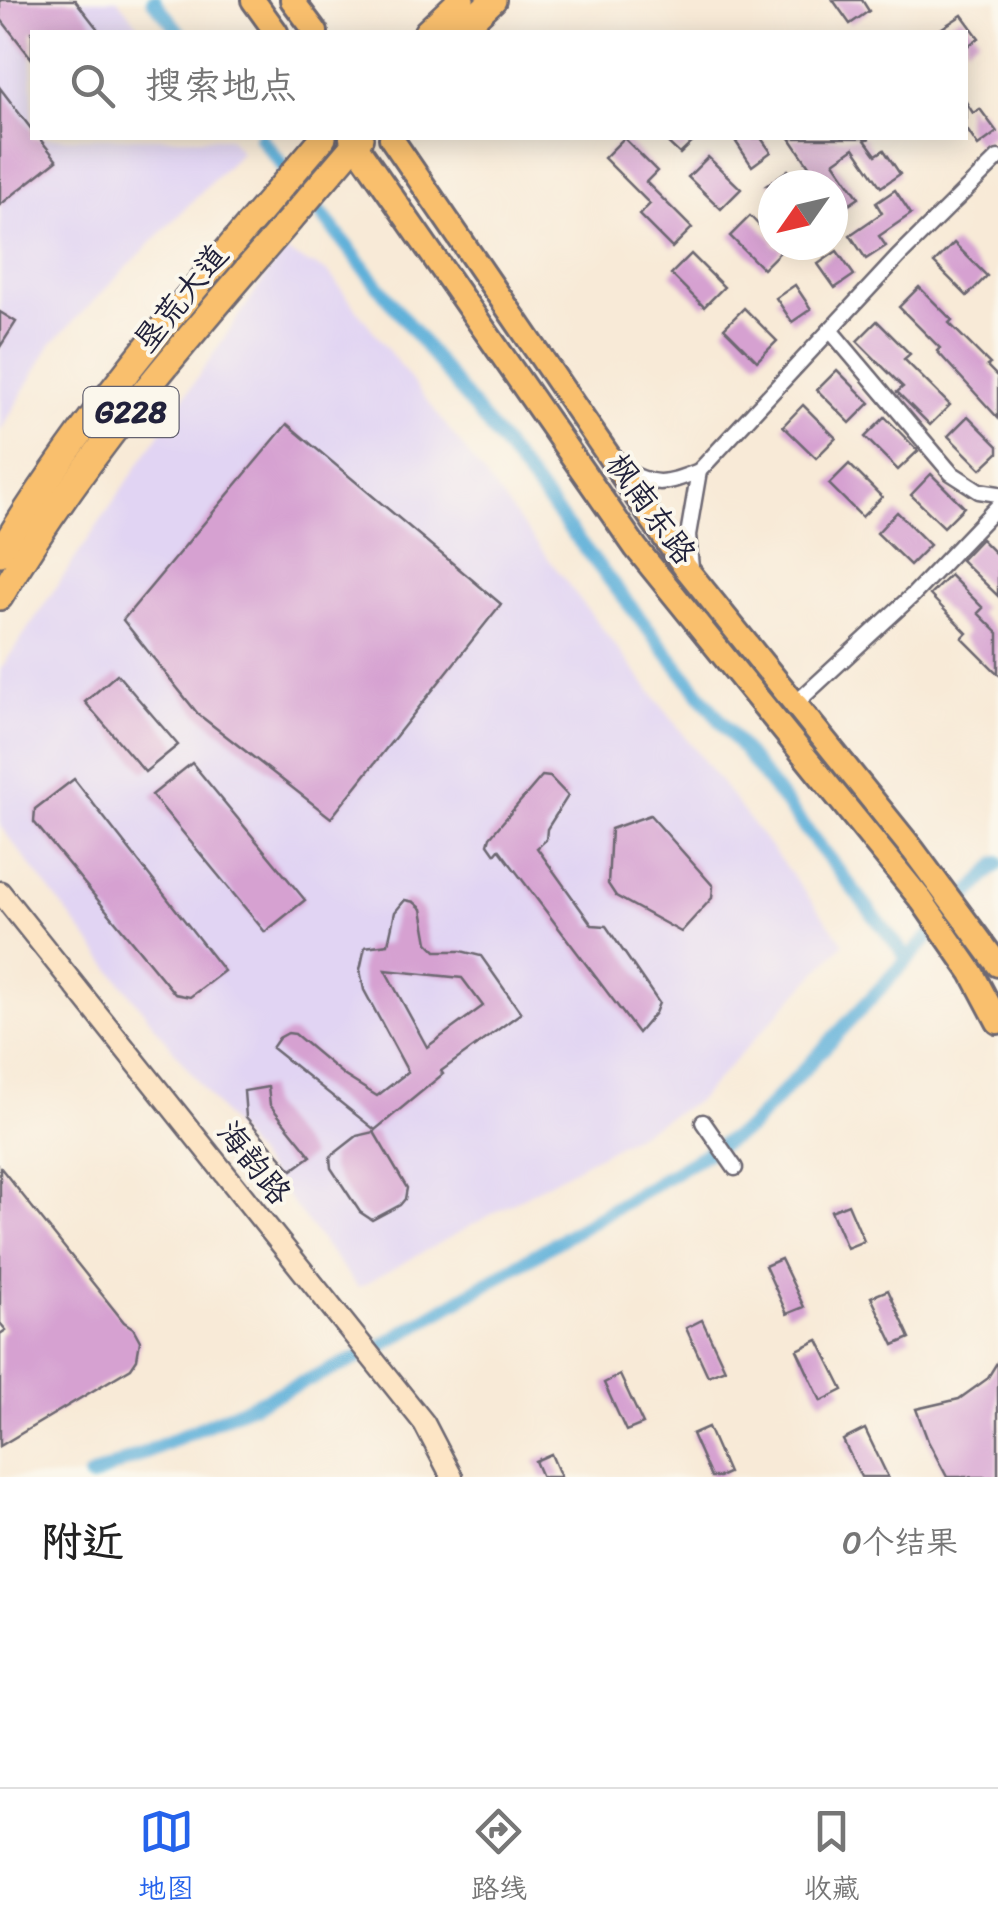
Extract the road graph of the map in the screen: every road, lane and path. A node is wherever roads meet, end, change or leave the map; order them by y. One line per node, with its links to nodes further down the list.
1 (253, 0): 5 (main road)
2 (292, 0): 6 (main road)
3 (461, 0): 7 (highway)
4 (493, 0): 8 (highway)
5 (275, 30)
6 (314, 30)
7 (429, 30)
8 (461, 30)
9 (320, 140): 18 (highway, 垦荒大道 / G228)
10 (355, 140): 20 (highway, 垦荒大道 / G228); 23 (main road, 枫南东路)
11 (392, 140): 14 (main road, 枫南东路)
12 (998, 158): 13 (street)
13 (830, 330): 15 (street); 16 (street)
14 (610, 462): 15 (street); 19 (main road, 枫南东路)
15 (699, 471): 19 (street)
16 (998, 494)
17 (998, 506): 21 (street)
18 (0, 553)
19 (692, 578): 21 (main road, 枫南东路)
20 (0, 597)
21 (795, 704): 23 (main road, 枫南东路)
22 (0, 892): 28 (main road, 海韵路)
23 (931, 893): 24 (main road); 25 (main road)
24 (998, 965)
25 (998, 1022)
26 (703, 1122): 27 (street)
27 (735, 1168)
28 (452, 1477)

